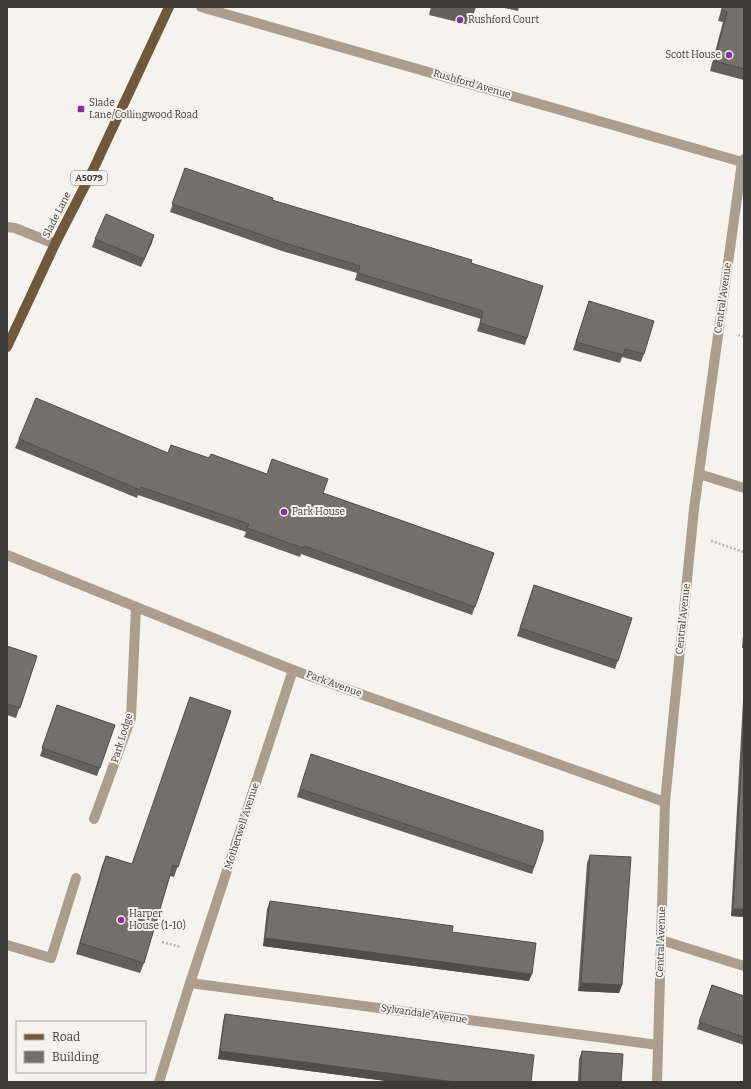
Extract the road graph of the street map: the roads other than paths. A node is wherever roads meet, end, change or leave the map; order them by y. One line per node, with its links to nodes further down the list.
1 (169, 7): 5 (main road, Slade Lane / A5079)
2 (201, 7): 3 (street, Rushford Avenue)
3 (743, 160): 7 (street, Central Avenue)
4 (7, 227): 5 (street)
5 (55, 244): 6 (main road, Slade Lane / A5079)
6 (7, 347)
7 (699, 474): 8 (street); 12 (street, Central Avenue)
8 (744, 488)
9 (7, 555): 10 (street, Park Avenue)
10 (136, 607): 11 (street, Park Avenue); 13 (street, Park Lodge)
11 (293, 670): 12 (street, Park Avenue); 18 (street, Motherwell Avenue)
12 (665, 802): 15 (street, Central Avenue)
13 (94, 819)
14 (76, 878): 16 (street)
15 (661, 940): 17 (street); 19 (street, Central Avenue)
16 (7, 945)
17 (744, 966)
18 (190, 983): 19 (street, Sylvandale Avenue); 20 (street, Motherwell Avenue)
19 (658, 1045): 21 (street, Central Avenue)
20 (159, 1082)
21 (657, 1082)

